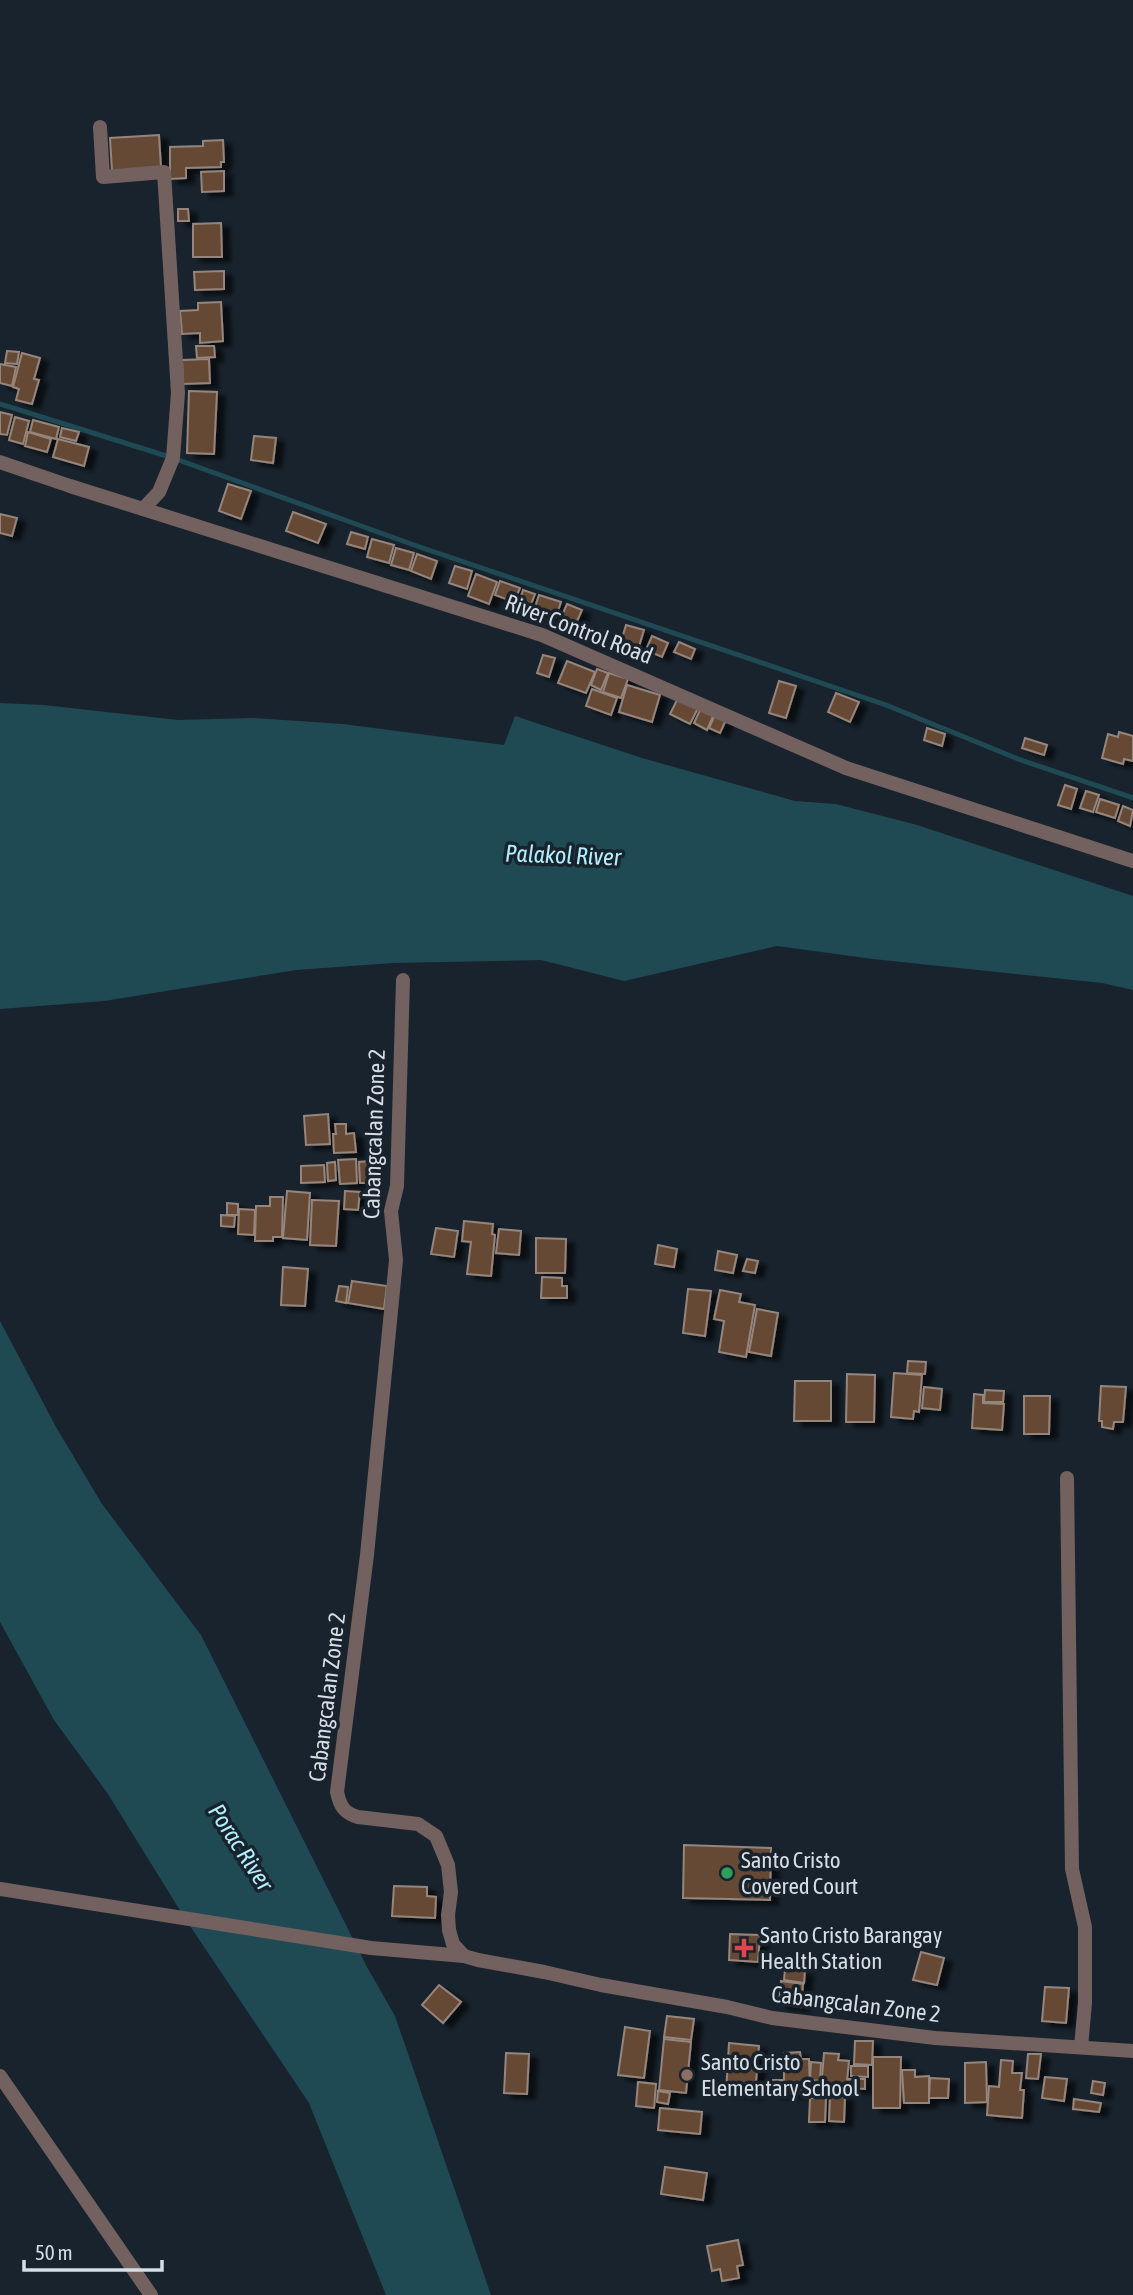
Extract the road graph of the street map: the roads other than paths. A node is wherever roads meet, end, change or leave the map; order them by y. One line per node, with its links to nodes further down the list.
1 (100, 127): 3 (street)
2 (0, 462): 3 (street, River Control Road)
3 (143, 509): 4 (street, River Control Road)
4 (1133, 861)
5 (402, 980): 8 (street, Cabangcalan Zone 2)
6 (1067, 1478): 9 (street)
7 (0, 1889): 8 (street)
8 (464, 1956): 9 (street, Cabangcalan Zone 2)
9 (1081, 2047): 10 (street, Cabangcalan Zone 2)
10 (1133, 2051)
11 (0, 2076): 12 (street)
12 (151, 2295)

